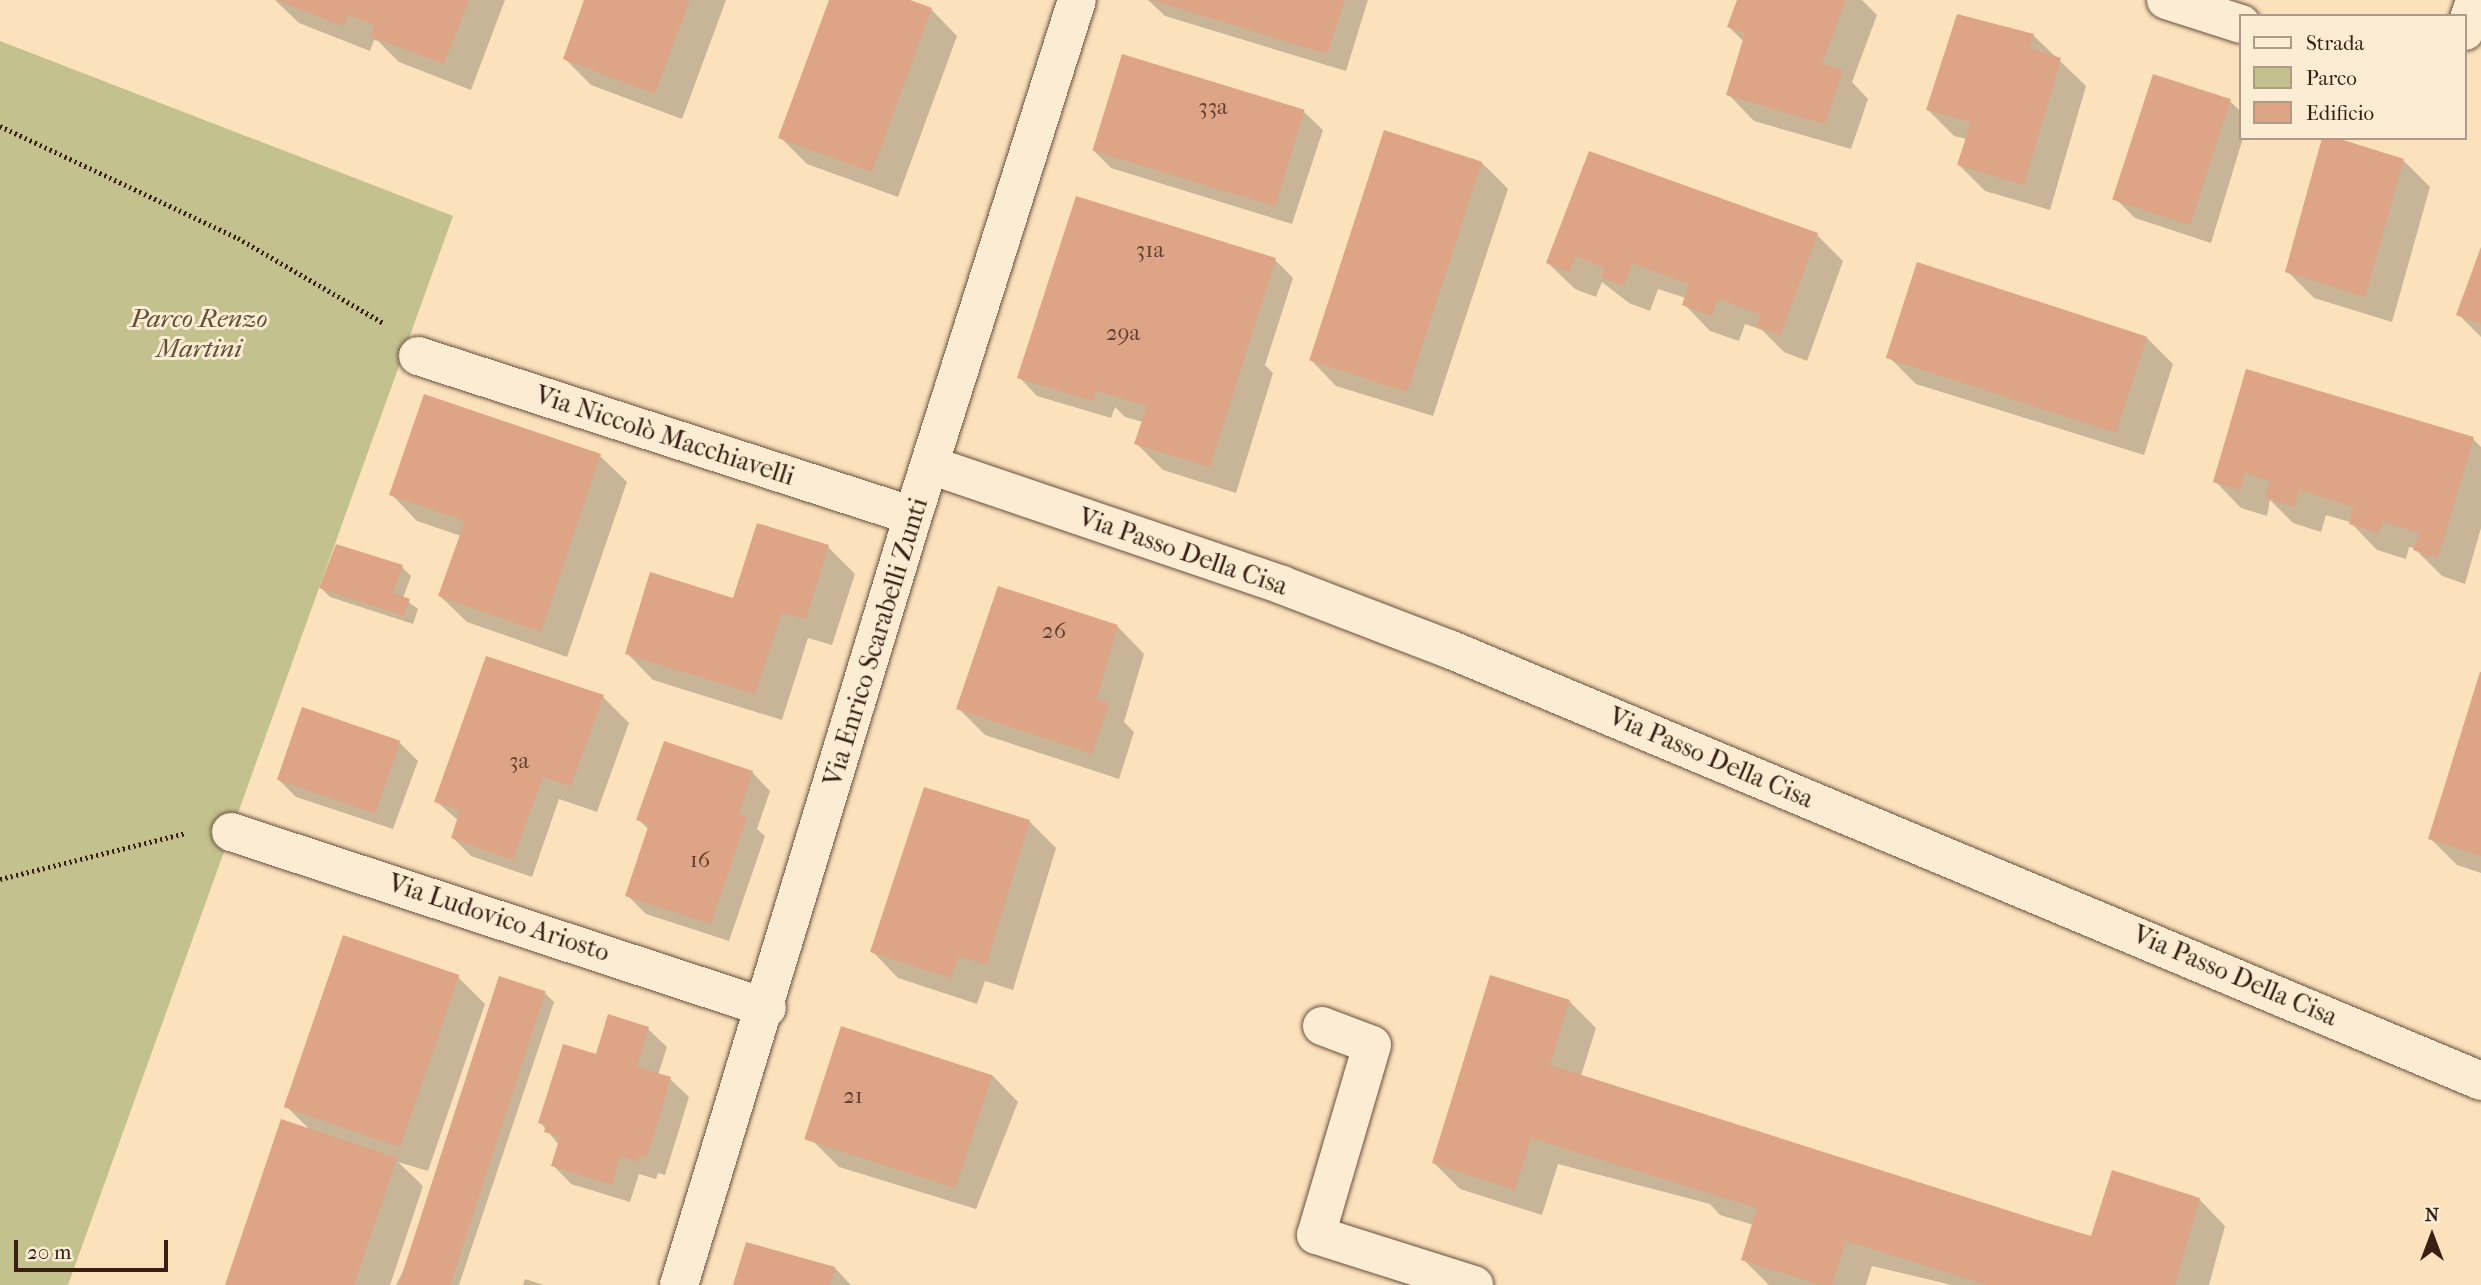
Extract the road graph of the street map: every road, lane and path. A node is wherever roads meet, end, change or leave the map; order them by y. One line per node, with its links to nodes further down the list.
1 (1077, 0): 8 (street, Via Enrico Scarabelli Zunti)
2 (2166, 0): 4 (street)
3 (2475, 0): 5 (street)
4 (2240, 24)
5 (2467, 25)
6 (0, 126): 7 (path)
7 (406, 342): 9 (street, Via Niccolò Macchiavelli)
8 (930, 466): 9 (street, Via Enrico Scarabelli Zunti); 14 (street, Via Passo Della Cisa)
9 (913, 516): 12 (street, Via Enrico Scarabelli Zunti)
10 (231, 832): 11 (path); 12 (street, Via Ludovico Ariosto)
11 (0, 879)
12 (767, 1007): 15 (street, Via Enrico Scarabelli Zunti)
13 (1322, 1026): 16 (street)
14 (2481, 1081)
15 (679, 1285)
16 (1474, 1285)

